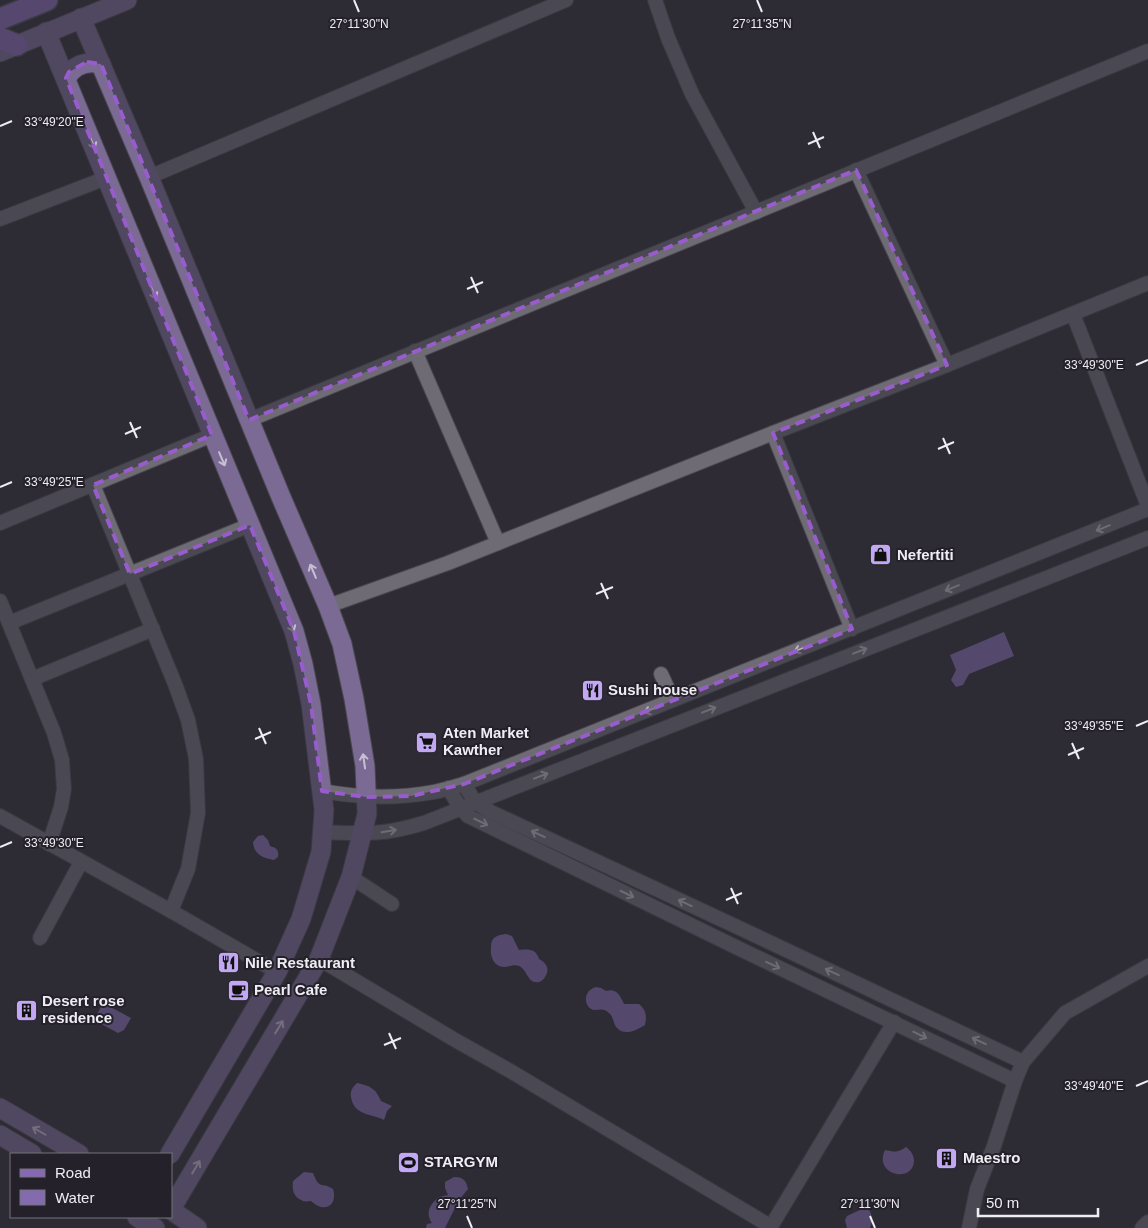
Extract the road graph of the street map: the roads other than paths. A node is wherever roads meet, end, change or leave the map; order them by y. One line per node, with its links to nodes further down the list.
1 (47, 0): 6 (main road)
2 (127, 0): 5 (street)
3 (566, 0): 13 (street)
4 (655, 0): 15 (street)
5 (81, 18): 7 (street); 10 (street)
6 (0, 19)
7 (46, 32): 8 (street); 11 (street)
8 (6, 45)
9 (1148, 51): 12 (street)
10 (101, 64): 11 (street); 13 (street)
11 (66, 78): 14 (street, one-way to 14)
12 (856, 170): 15 (street); 20 (street)
13 (149, 177): 21 (street)
14 (106, 178): 16 (street); 23 (street, one-way to 23)
15 (756, 212): 19 (street)
16 (0, 219)
17 (1148, 283): 18 (street)
18 (1073, 314): 20 (street); 25 (street)
19 (415, 352): 21 (street); 29 (street)
20 (947, 365): 22 (street)
21 (249, 420): 32 (street, one-way to 21)
22 (773, 433): 29 (street); 35 (street)
23 (212, 436): 24 (street); 27 (street, one-way to 27)
24 (93, 485): 26 (street); 30 (street)
25 (1148, 508): 35 (street, one-way to 35)
26 (0, 523)
27 (250, 525): 30 (street); 41 (street, one-way to 41)
28 (1148, 538): 43 (street, one-way to 28)
29 (498, 543): 32 (street)
30 (130, 574): 33 (street); 34 (street)
31 (0, 601): 33 (street)
32 (328, 606): 42 (street, one-way to 32)
33 (9, 623): 37 (street)
34 (153, 629): 37 (street); 52 (street)
35 (852, 629): 38 (street, one-way to 38)
36 (661, 674): 38 (street)
37 (32, 679): 48 (street)
38 (673, 700): 39 (street, one-way to 39)
39 (464, 784): 40 (street); 43 (street)
40 (449, 788): 42 (street); 44 (street)
41 (322, 791): 42 (street); 46 (street)
42 (366, 797): 47 (street)
43 (475, 802): 44 (street); 53 (street, one-way to 43)
44 (460, 808): 47 (street, one-way to 44); 55 (street, one-way to 55)
45 (0, 816): 48 (street)
46 (322, 832): 47 (street); 58 (street)
47 (362, 833): 50 (street)
48 (49, 844): 49 (street)
49 (81, 862): 52 (street); 54 (street)
50 (351, 877): 51 (street); 56 (street)
51 (392, 904)
52 (171, 911): 58 (street)
53 (748, 932): 55 (street); 60 (street, one-way to 53)
54 (40, 938)
55 (742, 950): 59 (street, one-way to 59)
56 (319, 959): 67 (street, one-way to 56); 71 (street)
57 (1148, 966): 60 (street)
58 (276, 972): 66 (street)
59 (894, 1022): 61 (street, one-way to 61); 71 (street)
60 (1023, 1062): 61 (street)
61 (1015, 1081): 74 (street)
62 (0, 1108): 65 (street, one-way to 62)
63 (0, 1135): 64 (street)
64 (30, 1153)
65 (77, 1153)
66 (171, 1153)
67 (172, 1207)
68 (172, 1210): 73 (street)
69 (138, 1218): 72 (street)
70 (1148, 1222): 75 (street)
71 (770, 1227)
72 (155, 1228)
73 (197, 1228)
74 (969, 1228)
75 (1142, 1228)

